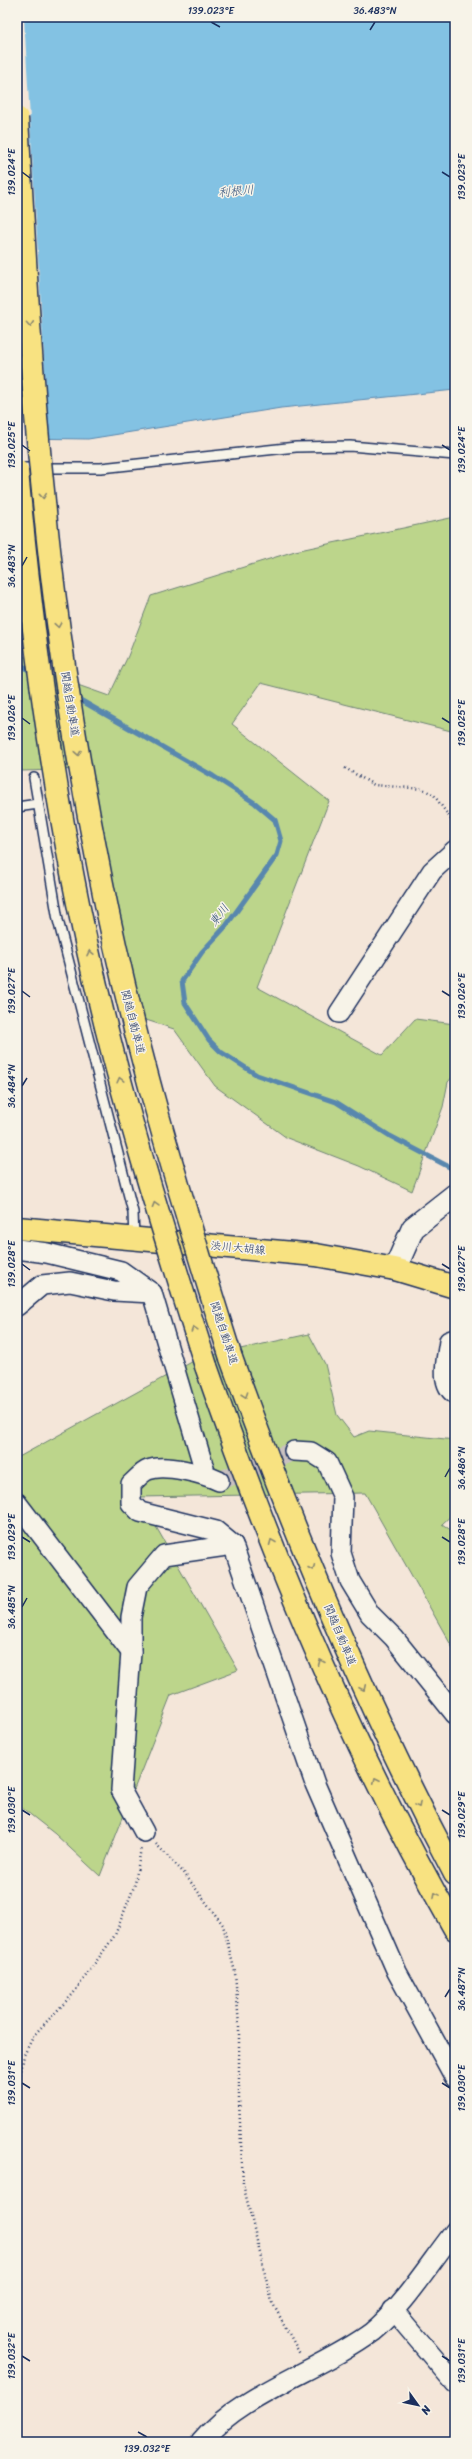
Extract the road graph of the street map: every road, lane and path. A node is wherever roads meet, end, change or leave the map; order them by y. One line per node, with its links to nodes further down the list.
1 (17, 118): 27 (main road, 関越自動車道, one-way to 27, bridge)
2 (455, 455): 3 (lane)
3 (17, 469): 28 (main road, one-way to 3, bridge)
4 (345, 768): 8 (path)
5 (34, 778): 6 (lane)
6 (38, 804): 7 (lane); 13 (lane)
7 (17, 807)
8 (455, 825)
9 (455, 850): 10 (street)
10 (339, 1013)
11 (455, 1195): 15 (street)
12 (17, 1228): 13 (main road, 渋川大胡線)
13 (134, 1238): 15 (main road, 渋川大胡線)
14 (17, 1249): 17 (street)
15 (395, 1269): 16 (main road, 渋川大胡線)
16 (455, 1286)
17 (152, 1293): 18 (street); 23 (street)
18 (17, 1306)
19 (455, 1339): 20 (street)
20 (455, 1394)
21 (294, 1451): 25 (street)
22 (17, 1503): 24 (street)
23 (233, 1545): 24 (street); 29 (street)
24 (131, 1652): 26 (street)
25 (455, 1714)
26 (144, 1832): 30 (path); 33 (path)
27 (455, 1874)
28 (455, 1929)
29 (455, 2078)
30 (17, 2094)
31 (455, 2231): 32 (street)
32 (394, 2310): 33 (street); 34 (street)
33 (308, 2370): 35 (street)
34 (455, 2383)
35 (201, 2442)

